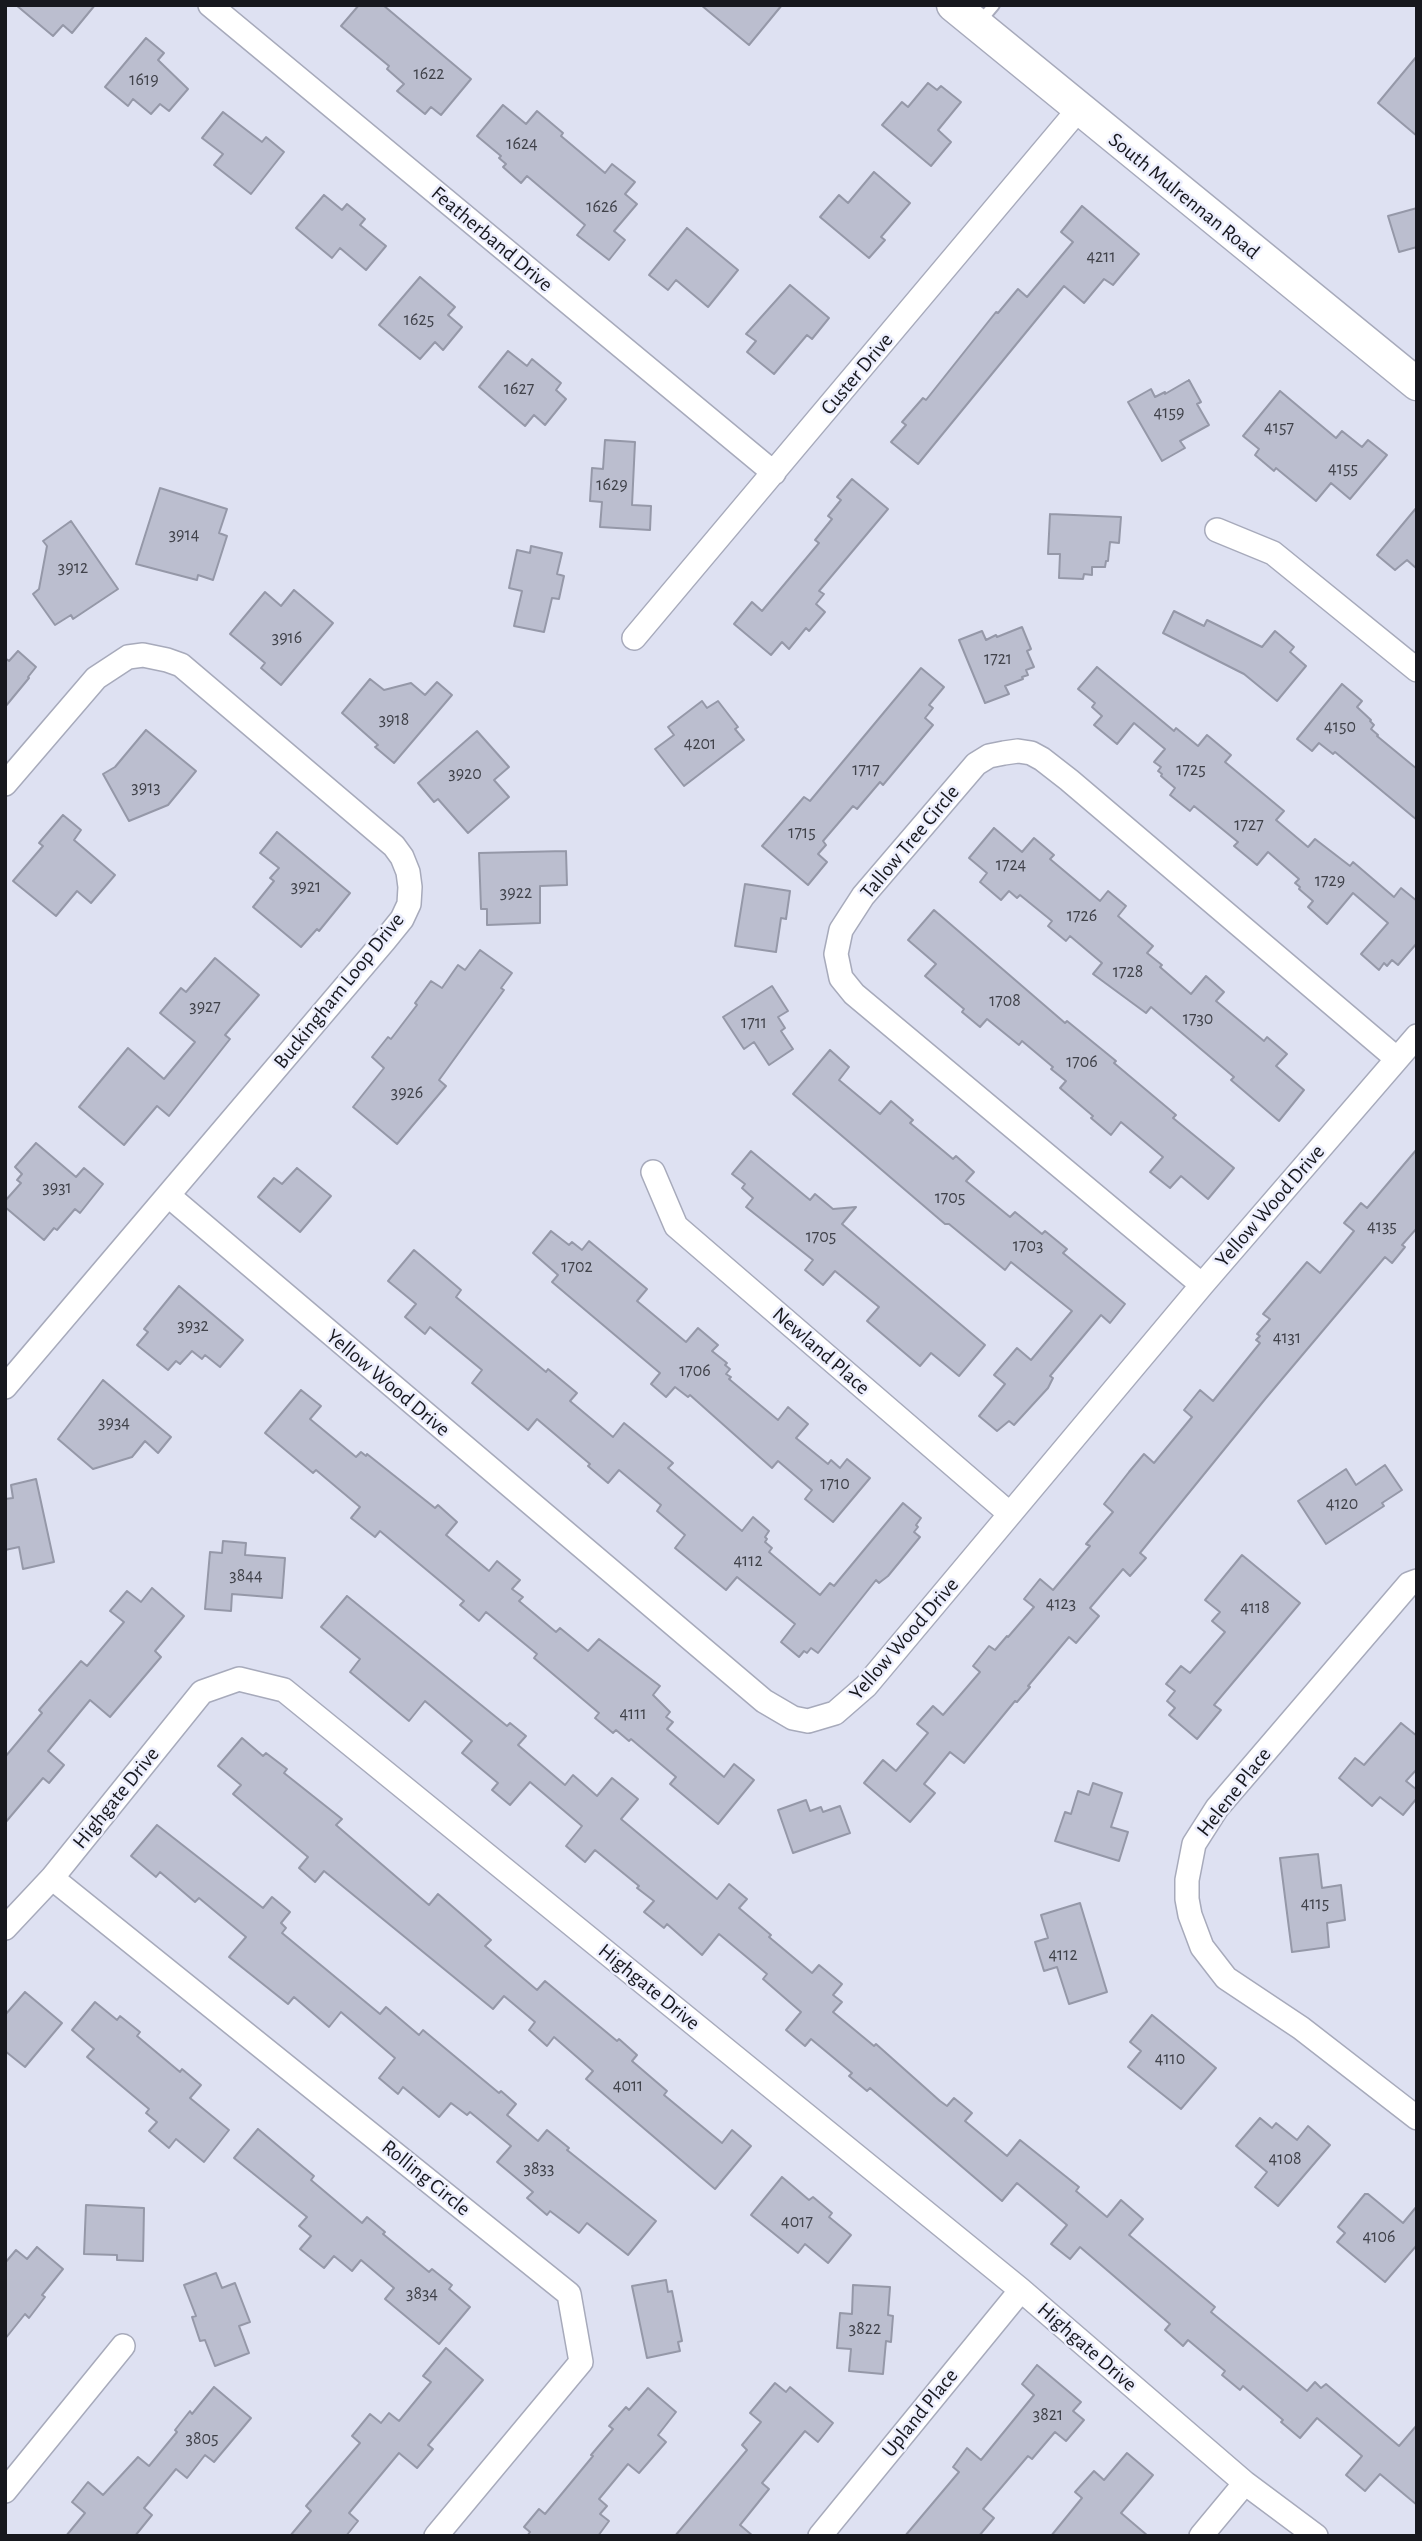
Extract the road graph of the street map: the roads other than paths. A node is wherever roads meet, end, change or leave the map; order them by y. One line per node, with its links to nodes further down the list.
1 (210, 5): 6 (street, Featherband Drive)
2 (953, 5): 3 (street, South Mulrennan Road)
3 (985, 15): 4 (street, South Mulrennan Road)
4 (1078, 110): 5 (street, South Mulrennan Road); 6 (street, Custer Drive)
5 (1417, 384)
6 (774, 473): 8 (street, Custer Drive)
7 (1217, 530): 9 (street)
8 (634, 638)
9 (1414, 662)
10 (5, 784): 14 (street, Buckingham Loop Drive)
11 (1417, 1036): 12 (street, Yellow Wood Drive)
12 (1396, 1058): 15 (street, Yellow Wood Drive); 15 (street, Tallow Tree Circle)
13 (653, 1172): 17 (street, Newland Place)
14 (169, 1196): 16 (street, Buckingham Loop Drive); 17 (street, Yellow Wood Drive)
15 (1202, 1285): 17 (street, Yellow Wood Drive)
16 (5, 1387)
17 (1010, 1514)
18 (1417, 1581): 21 (street, Helene Place)
19 (52, 1878): 20 (street, Highgate Drive); 22 (street, Highgate Drive); 26 (street, Rolling Circle)
20 (5, 1928)
21 (1417, 2118)
22 (1021, 2290): 24 (street, Highgate Drive); 27 (street, Upland Place)
23 (123, 2346): 25 (street)
24 (1245, 2483): 28 (street); 29 (street, Highgate Drive)
25 (5, 2491)
26 (436, 2536)
27 (820, 2536)
28 (1201, 2536)
29 (1316, 2536)

